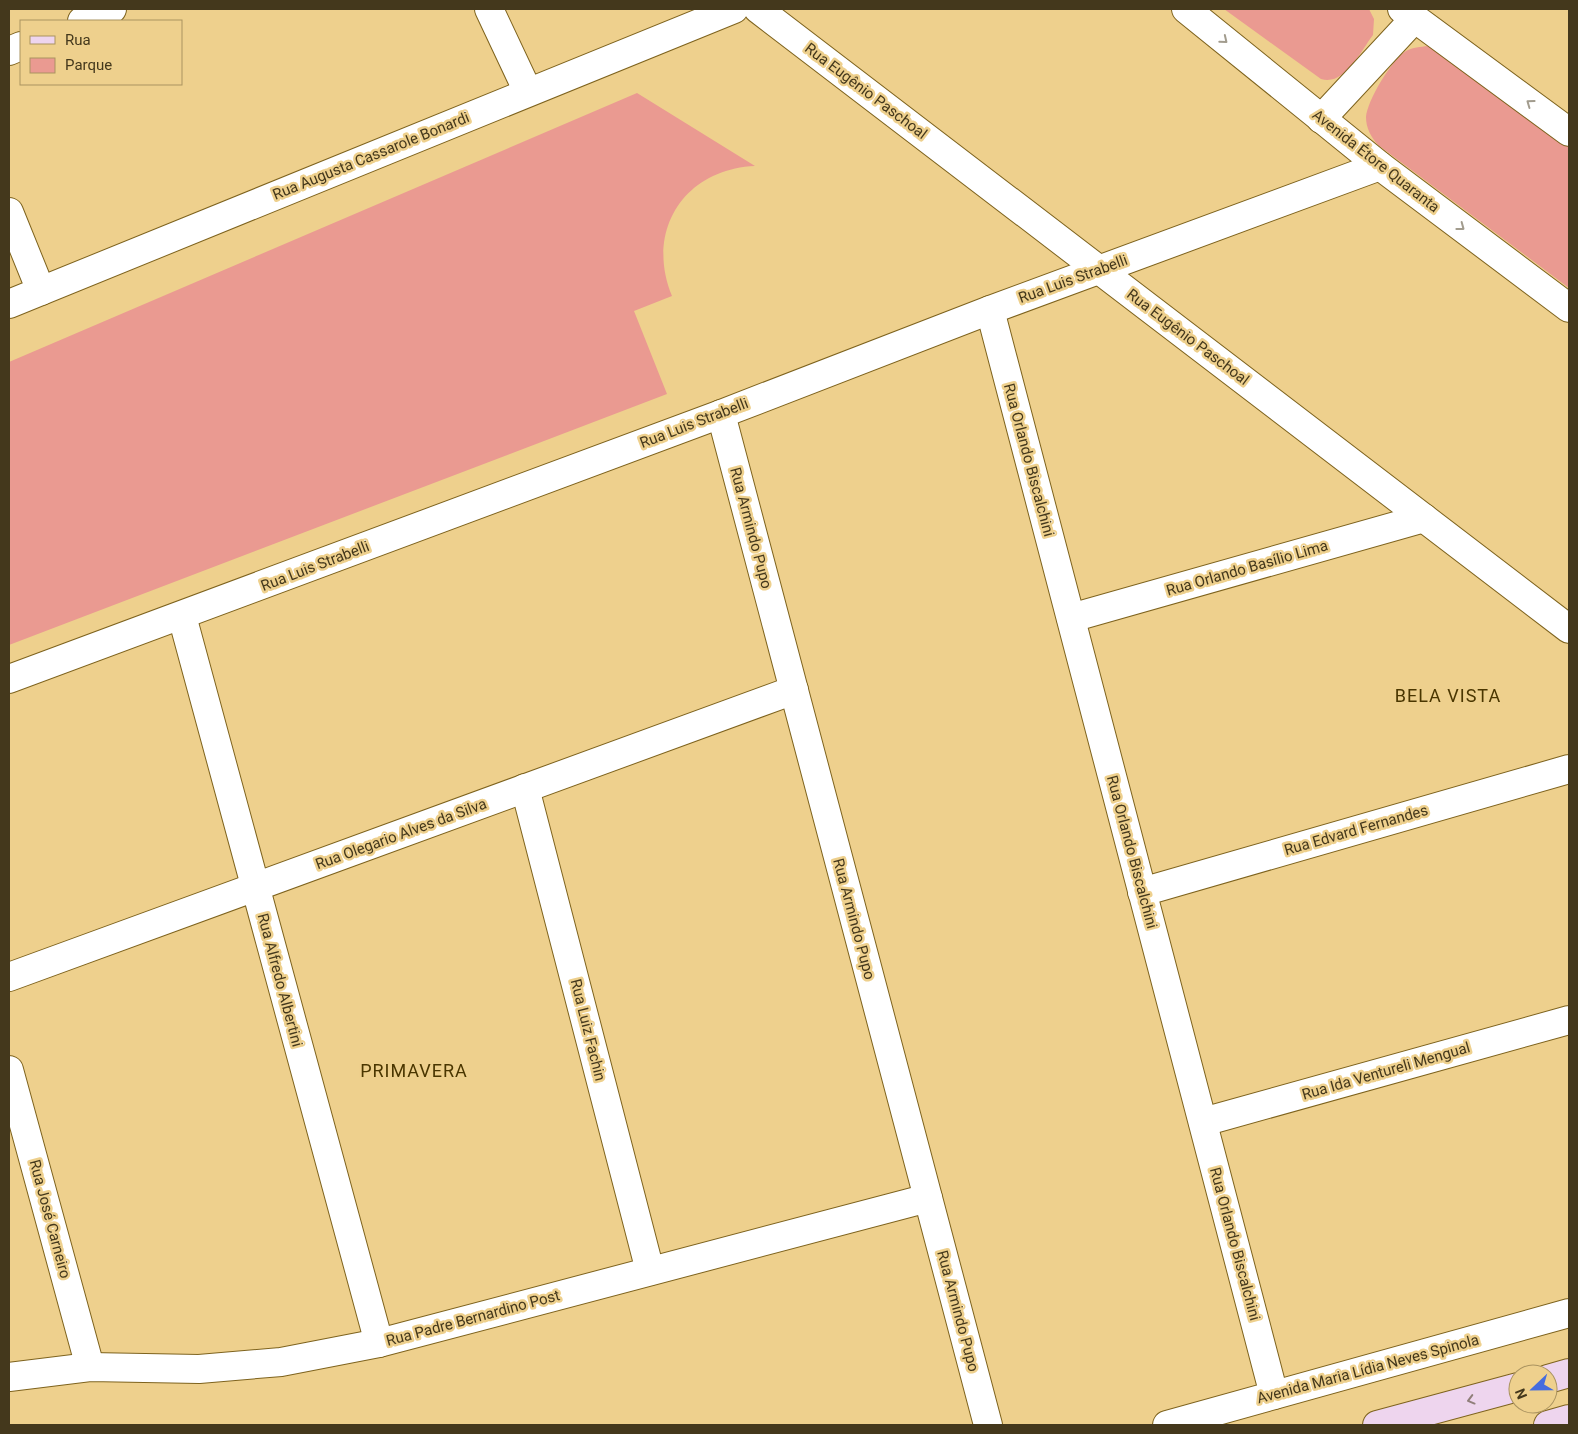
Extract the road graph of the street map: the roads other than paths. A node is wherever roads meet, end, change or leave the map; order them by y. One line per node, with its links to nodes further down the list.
1 (112, 9): 7 (street)
2 (489, 9): 8 (street)
3 (734, 9): 8 (street, Rua Augusta Cassarole Bonardi)
4 (758, 9): 13 (street, Rua Eugênio Paschoal)
5 (1186, 9): 9 (street, Avenida Étore Quaranta, one-way to 9)
6 (1408, 14): 9 (street); 10 (street, one-way to 6)
7 (84, 20)
8 (528, 92): 14 (street, Rua Augusta Cassarole Bonardi)
9 (1321, 119): 11 (street, Avenida Étore Quaranta)
10 (1569, 132)
11 (1380, 166): 13 (street, Rua Luis Strabelli); 16 (street, Avenida Étore Quaranta, one-way to 16)
12 (9, 212): 14 (street)
13 (1100, 270): 17 (street, Rua Luis Strabelli); 19 (street, Rua Eugênio Paschoal)
14 (41, 291): 15 (street, Rua Augusta Cassarole Bonardi)
15 (9, 304)
16 (1569, 308)
17 (990, 310): 18 (street, Rua Luis Strabelli); 21 (street, Rua Orlando Biscalchini)
18 (721, 414): 20 (street, Rua Luis Strabelli); 24 (street, Rua Armindo Pupo)
19 (1424, 518): 21 (street, Rua Orlando Basílio Lima); 22 (street, Rua Eugênio Paschoal)
20 (182, 616): 23 (street, Rua Luis Strabelli); 27 (street, Rua Alfredo Albertini)
21 (1070, 618): 28 (street, Rua Orlando Biscalchini)
22 (1569, 629)
23 (9, 679)
24 (794, 690): 26 (street, Rua Olegario Alves da Silva); 33 (street, Rua Armindo Pupo)
25 (1569, 769): 28 (street, Rua Edvard Fernandes)
26 (526, 788): 27 (street, Rua Olegario Alves da Silva); 34 (street, Rua Luiz Fachin)
27 (255, 887): 29 (street, Rua Olegario Alves da Silva); 36 (street, Rua Alfredo Albertini)
28 (1142, 892): 32 (street, Rua Orlando Biscalchini)
29 (9, 977)
30 (1569, 1020): 32 (street, Rua Ida Ventureli Mengual)
31 (9, 1070): 37 (street, Rua José Carneiro)
32 (1203, 1122): 40 (street, Rua Orlando Biscalchini)
33 (928, 1198): 34 (street, Rua Padre Bernardino Post); 42 (street, Rua Armindo Pupo)
34 (650, 1271): 36 (street, Rua Padre Bernardino Post)
35 (1569, 1313): 40 (street, Avenida Maria Lídia Neves Spinola)
36 (379, 1343): 37 (street, Rua Padre Bernardino Post)
37 (90, 1367): 38 (street, Rua Padre Bernardino Post)
38 (9, 1377)
39 (1508, 1390): 44 (main road, one-way to 44)
40 (1274, 1395): 43 (street, Avenida Maria Lídia Neves Spinola)
41 (1569, 1419): 45 (main road)
42 (988, 1425)
43 (1167, 1425)
44 (1377, 1425)
45 (1548, 1425)

